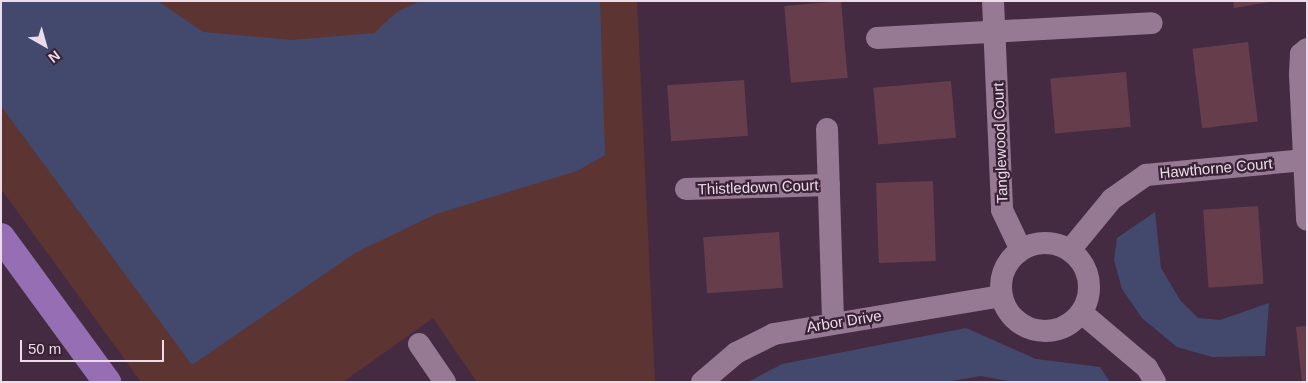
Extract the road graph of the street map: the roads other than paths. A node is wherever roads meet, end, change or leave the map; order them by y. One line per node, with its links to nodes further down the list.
1 (994, 1): 3 (street, Tanglewood Court)
2 (1152, 23): 3 (street)
3 (996, 31): 4 (street); 12 (street, Tanglewood Court)
4 (877, 38)
5 (1307, 49): 7 (street)
6 (827, 129): 8 (street, Thistledown Court)
7 (1304, 160): 10 (street); 13 (street, Hawthorne Court)
8 (829, 185): 9 (street, Thistledown Court); 16 (street, Thistledown Court)
9 (686, 189)
10 (1307, 220)
11 (1, 237): 18 (main road)
12 (1021, 250): 13 (street); 14 (street)
13 (1070, 250): 15 (street)
14 (1001, 296): 15 (street); 16 (street, Arbor Drive)
15 (1082, 313): 21 (street)
16 (834, 321): 20 (street, Arbor Drive)
17 (419, 344): 19 (street)
18 (107, 382)
19 (445, 382)
20 (702, 382)
21 (1155, 382)

